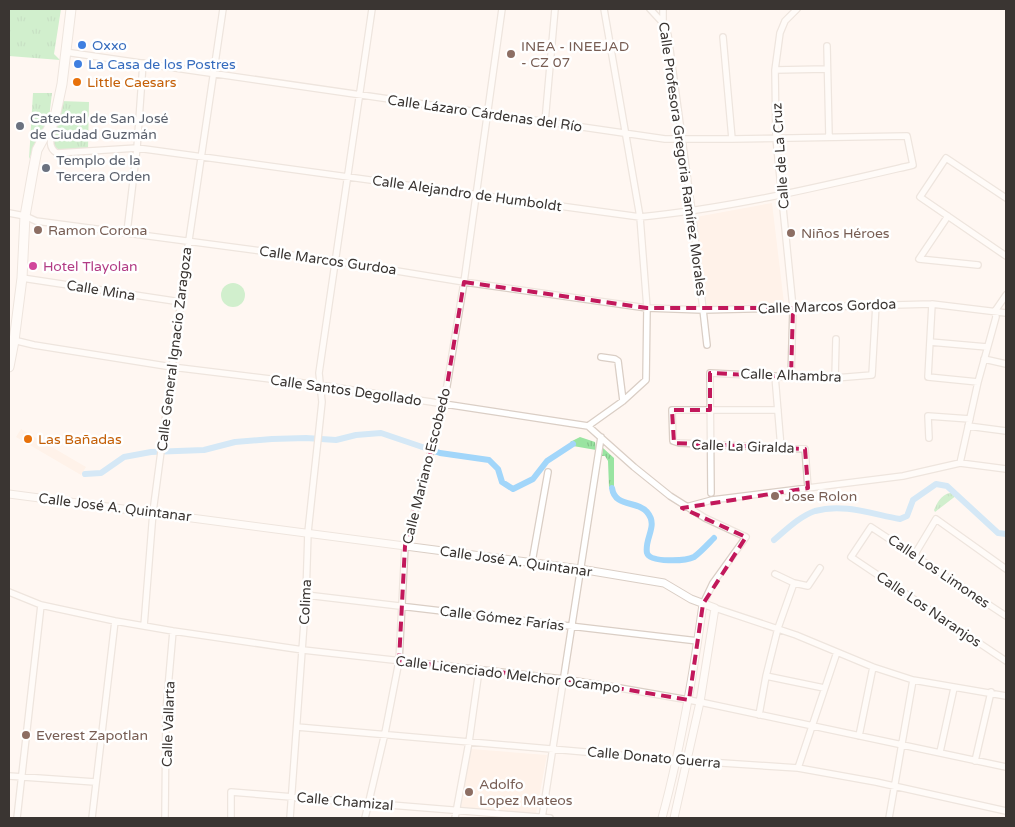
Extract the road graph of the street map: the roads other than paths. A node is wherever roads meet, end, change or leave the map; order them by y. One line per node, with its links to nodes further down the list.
1 (71, 9): 13 (main road)
2 (223, 9): 17 (street, Calle General Ignacio Zaragoza)
3 (372, 9): 18 (street, Colima)
4 (502, 9): 19 (street, Calle Mariano Escobedo)
5 (555, 9): 21 (street)
6 (604, 9): 22 (street)
7 (650, 9): 10 (street)
8 (663, 9): 10 (street, Calle Profesora Gregoria Ramírez Morales)
9 (797, 9): 16 (street, Calle de La Cruz)
10 (663, 23): 25 (street, Calle Profesora Gregoria Ramírez Morales)
11 (723, 37): 26 (street)
12 (827, 46): 15 (street)
13 (65, 52): 14 (street, Calle Lázaro Cárdenas del Río); 20 (main road)
14 (143, 63): 17 (street, Calle Lázaro Cárdenas del Río); 27 (street)
15 (827, 69): 16 (street); 23 (street)
16 (774, 70): 24 (street, Calle de La Cruz)
17 (213, 73): 18 (street, Calle Lázaro Cárdenas del Río); 28 (street, Calle General Ignacio Zaragoza)
18 (360, 95): 19 (street, Calle Lázaro Cárdenas del Río); 30 (street, Colima)
19 (487, 114): 21 (street, Calle Lázaro Cárdenas del Río); 31 (street, Calle Mariano Escobedo)
20 (55, 117): 27 (street, Calle Alejandro de Humboldt); 36 (main road)
21 (546, 122): 22 (street, Calle Lázaro Cárdenas del Río)
22 (624, 133): 25 (street, Calle Lázaro Cárdenas del Río); 38 (street)
23 (829, 136): 24 (street, Calle Lázaro Cárdenas del Río); 29 (street, Calle Lázaro Cárdenas del Río)
24 (776, 138): 26 (street, Calle Lázaro Cárdenas del Río); 32 (street, Calle de La Cruz)
25 (681, 139): 26 (street, Calle Lázaro Cárdenas del Río); 34 (street, Calle Profesora Gregoria Ramírez Morales)
26 (732, 139)
27 (138, 148): 28 (street, Calle Alejandro de Humboldt); 39 (street)
28 (201, 156): 30 (street, Calle Alejandro de Humboldt); 40 (street, Calle General Ignacio Zaragoza)
29 (913, 165): 32 (street, Calle Alejandro de Humboldt)
30 (348, 177): 31 (street, Calle Alejandro de Humboldt); 42 (street, Colima)
31 (476, 194): 38 (street, Calle Alejandro de Humboldt); 45 (street, Calle Mariano Escobedo)
32 (782, 194): 34 (street, Calle Alejandro de Humboldt); 52 (street, Calle de La Cruz)
33 (1006, 198): 37 (street)
34 (692, 212): 38 (street, Calle Alejandro de Humboldt); 53 (street, Calle Profesora Gregoria Ramírez Morales)
35 (9, 213): 36 (street, Calle Marcos Gurdoa)
36 (25, 216): 39 (street, Calle Marcos Gurdoa); 44 (main road)
37 (948, 216): 41 (street); 43 (street)
38 (640, 217): 51 (street)
39 (127, 232): 40 (street, Calle Marcos Gurdoa)
40 (189, 240): 42 (street, Calle Marcos Gurdoa); 47 (street, Calle General Ignacio Zaragoza)
41 (1006, 256)
42 (336, 261): 45 (street, Calle Marcos Gurdoa); 69 (street, Colima)
43 (978, 265)
44 (22, 278): 47 (street, Calle Mina); 56 (main road)
45 (464, 282): 51 (street, Calle Marcos Gurdoa); 71 (street, Calle Mariano Escobedo)
46 (1006, 296): 54 (street)
47 (180, 302): 63 (street, Calle General Ignacio Zaragoza)
48 (876, 304): 49 (street, Calle Marcos Gordoa); 52 (street, Calle Marcos Gordoa); 67 (street, Calle Alhambra)
49 (932, 304): 54 (street, Calle Marcos Gordoa); 57 (street)
50 (1006, 306): 54 (street)
51 (647, 308): 53 (street, Calle Marcos Gordoa); 70 (street)
52 (793, 308): 53 (street, Calle Marcos Gordoa); 66 (street, Calle de La Cruz)
53 (703, 310): 58 (street, Calle Profesora Gregoria Ramírez Morales)
54 (1000, 313): 59 (street)
55 (836, 339): 67 (street)
56 (11, 340): 63 (street, Calle Santos Degollado); 64 (main road)
57 (930, 342): 59 (street); 68 (street)
58 (707, 345)
59 (987, 347): 61 (street)
60 (601, 357): 70 (street)
61 (984, 359): 62 (street); 68 (street)
62 (1006, 364)
63 (172, 366): 69 (street, Calle Santos Degollado); 89 (street, Calle General Ignacio Zaragoza)
64 (9, 367)
65 (775, 376): 66 (street, Calle Alhambra); 72 (street, Calle Alhambra); 73 (street)
66 (791, 377): 67 (street, Calle Alhambra)
67 (835, 378)
68 (978, 382): 74 (street)
69 (320, 386): 71 (street, Calle Santos Degollado); 90 (street, Colima)
70 (622, 400): 75 (street)
71 (444, 404): 75 (street, Calle Santos Degollado); 91 (street, Calle Mariano Escobedo)
72 (710, 410): 73 (street); 80 (street); 80 (street, Calle La Giralda)
73 (778, 410): 81 (street)
74 (970, 419): 76 (street); 79 (street)
75 (588, 426): 78 (street)
76 (968, 426): 77 (street); 82 (street)
77 (1006, 431)
78 (600, 437): 88 (street); 96 (street)
79 (929, 438)
80 (710, 445): 81 (street, Calle La Giralda); 87 (street)
81 (781, 448): 85 (street, Calle La Giralda)
82 (960, 464): 83 (street); 85 (street)
83 (1006, 469)
84 (548, 472): 94 (street)
85 (808, 488): 88 (street)
86 (9, 494): 89 (street, Calle José A. Quintanar)
87 (711, 494)
88 (686, 507): 102 (street)
89 (153, 512): 90 (street, Calle José A. Quintanar); 108 (street, Calle General Ignacio Zaragoza)
90 (308, 532): 91 (street, Calle José A. Quintanar); 101 (street, Colima)
91 (405, 546): 94 (street, Calle José A. Quintanar); 104 (street, Calle Mariano Escobedo)
92 (914, 554): 93 (street, Calle Los Limones); 97 (street); 106 (street, Calle Los Limones)
93 (852, 557): 116 (street, Calle Los Naranjos)
94 (532, 562): 96 (street, Calle José A. Quintanar)
95 (820, 568): 99 (street)
96 (580, 569): 102 (street, Calle José A. Quintanar); 109 (street)
97 (1006, 569)
98 (775, 574): 99 (street)
99 (794, 583): 110 (street)
100 (9, 592): 103 (street, Calle Licenciado Melchor Ocampo)
101 (306, 595): 104 (street, Calle Gómez Farías); 113 (street, Colima)
102 (703, 604): 105 (street, Calle José A. Quintanar); 112 (street)
103 (41, 605): 107 (street, Calle Licenciado Melchor Ocampo); 143 (street)
104 (402, 606): 109 (street, Calle Gómez Farías); 115 (street, Calle Mariano Escobedo)
105 (715, 608): 110 (street, Calle José A. Quintanar); 127 (street)
106 (1006, 616)
107 (115, 621): 108 (street, Calle Licenciado Melchor Ocampo); 144 (street)
108 (144, 626): 111 (street, Calle Licenciado Melchor Ocampo)
109 (572, 626): 112 (street, Calle Gómez Farías); 120 (street)
110 (778, 628): 114 (street, Calle José A. Quintanar); 119 (street)
111 (173, 631): 113 (street, Calle Licenciado Melchor Ocampo); 152 (street, Calle Vallarta)
112 (698, 641): 126 (street)
113 (303, 650): 115 (street, Calle Licenciado Melchor Ocampo); 130 (street, Colima)
114 (837, 652): 117 (street, Calle José A. Quintanar); 122 (street)
115 (400, 661): 118 (street, Calle Licenciado Melchor Ocampo); 131 (street, Calle Mariano Escobedo)
116 (1006, 661)
117 (874, 667): 121 (street, Calle José A. Quintanar); 132 (street)
118 (479, 670): 120 (street, Calle Licenciado Melchor Ocampo); 133 (street)
119 (766, 676): 122 (street); 128 (street)
120 (563, 679): 126 (street, Calle Licenciado Melchor Ocampo); 135 (street)
121 (913, 680): 123 (street, Calle José A. Quintanar); 134 (street)
122 (824, 688): 129 (street)
123 (954, 688): 124 (street, Calle José A. Quintanar); 136 (street)
124 (991, 692): 125 (street, Calle José A. Quintanar); 139 (street)
125 (1006, 696)
126 (689, 700): 127 (street, Calle Licenciado Melchor Ocampo); 137 (street)
127 (700, 702): 128 (street, Calle Licenciado Melchor Ocampo); 138 (street)
128 (759, 715): 129 (street, Calle Licenciado Melchor Ocampo)
129 (811, 726): 132 (street, Calle Licenciado Melchor Ocampo); 141 (street)
130 (297, 727): 131 (street, Calle Donato Guerra); 146 (street, Colima)
131 (385, 734): 133 (street, Calle Donato Guerra); 147 (street, Calle Mariano Escobedo)
132 (859, 736): 134 (street, Calle Licenciado Melchor Ocampo)
133 (469, 742): 135 (street, Calle Donato Guerra); 148 (street)
134 (901, 745): 136 (street, Calle Licenciado Melchor Ocampo); 145 (street)
135 (553, 749): 137 (street, Calle Donato Guerra); 157 (street)
136 (940, 752): 139 (street, Calle Licenciado Melchor Ocampo)
137 (677, 760): 138 (street, Calle Donato Guerra); 159 (street)
138 (688, 760): 141 (street, Calle Donato Guerra); 160 (street)
139 (975, 761): 140 (street, Calle Licenciado Melchor Ocampo)
140 (1006, 767)
141 (798, 768): 145 (street, Calle Donato Guerra)
142 (9, 776): 143 (street)
143 (21, 777): 144 (street); 150 (street)
144 (95, 782): 151 (street)
145 (894, 786): 149 (street, Calle Donato Guerra); 161 (street)
146 (291, 796): 147 (street, Calle Chamizal); 153 (street, Calle Chamizal); 154 (street, Colima)
147 (369, 803): 148 (street, Calle Chamizal); 155 (street, Calle Mariano Escobedo)
148 (456, 810): 156 (street); 157 (street, Calle Chamizal)
149 (1006, 812)
150 (17, 818)
151 (92, 818)
152 (165, 818)
153 (231, 818)
154 (290, 818)
155 (365, 818)
156 (455, 818)
157 (542, 818): 158 (street, Calle Chamizal)
158 (550, 818)
159 (662, 818)
160 (674, 818)
161 (889, 818)

